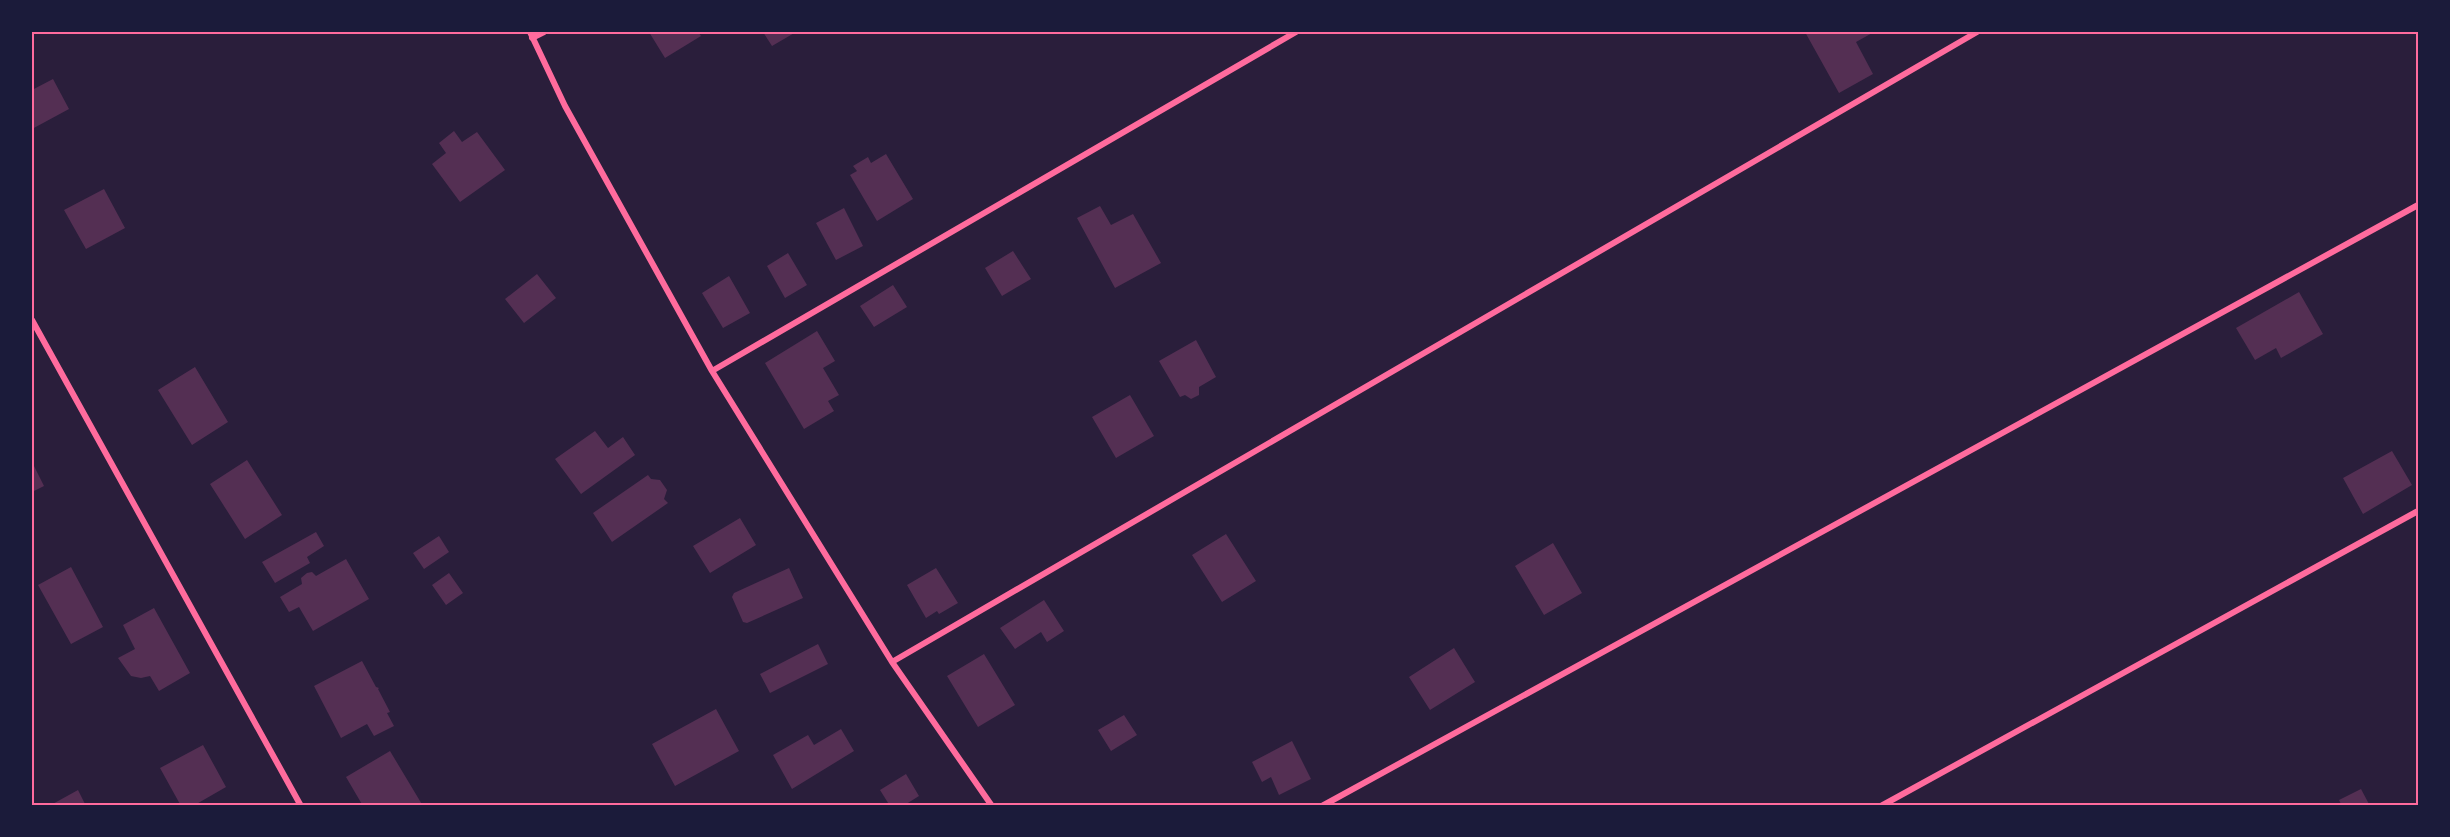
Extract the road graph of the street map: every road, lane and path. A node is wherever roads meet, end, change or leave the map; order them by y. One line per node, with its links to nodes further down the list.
1 (544, 32): 4 (street)
2 (1296, 32): 7 (street)
3 (1977, 32): 9 (street)
4 (531, 35): 7 (street)
5 (2418, 205): 12 (street)
6 (32, 320): 10 (street)
7 (712, 370): 9 (street)
8 (2418, 511): 13 (street)
9 (892, 662): 11 (street)
10 (301, 806)
11 (992, 806)
12 (1322, 806)
13 (1881, 806)

